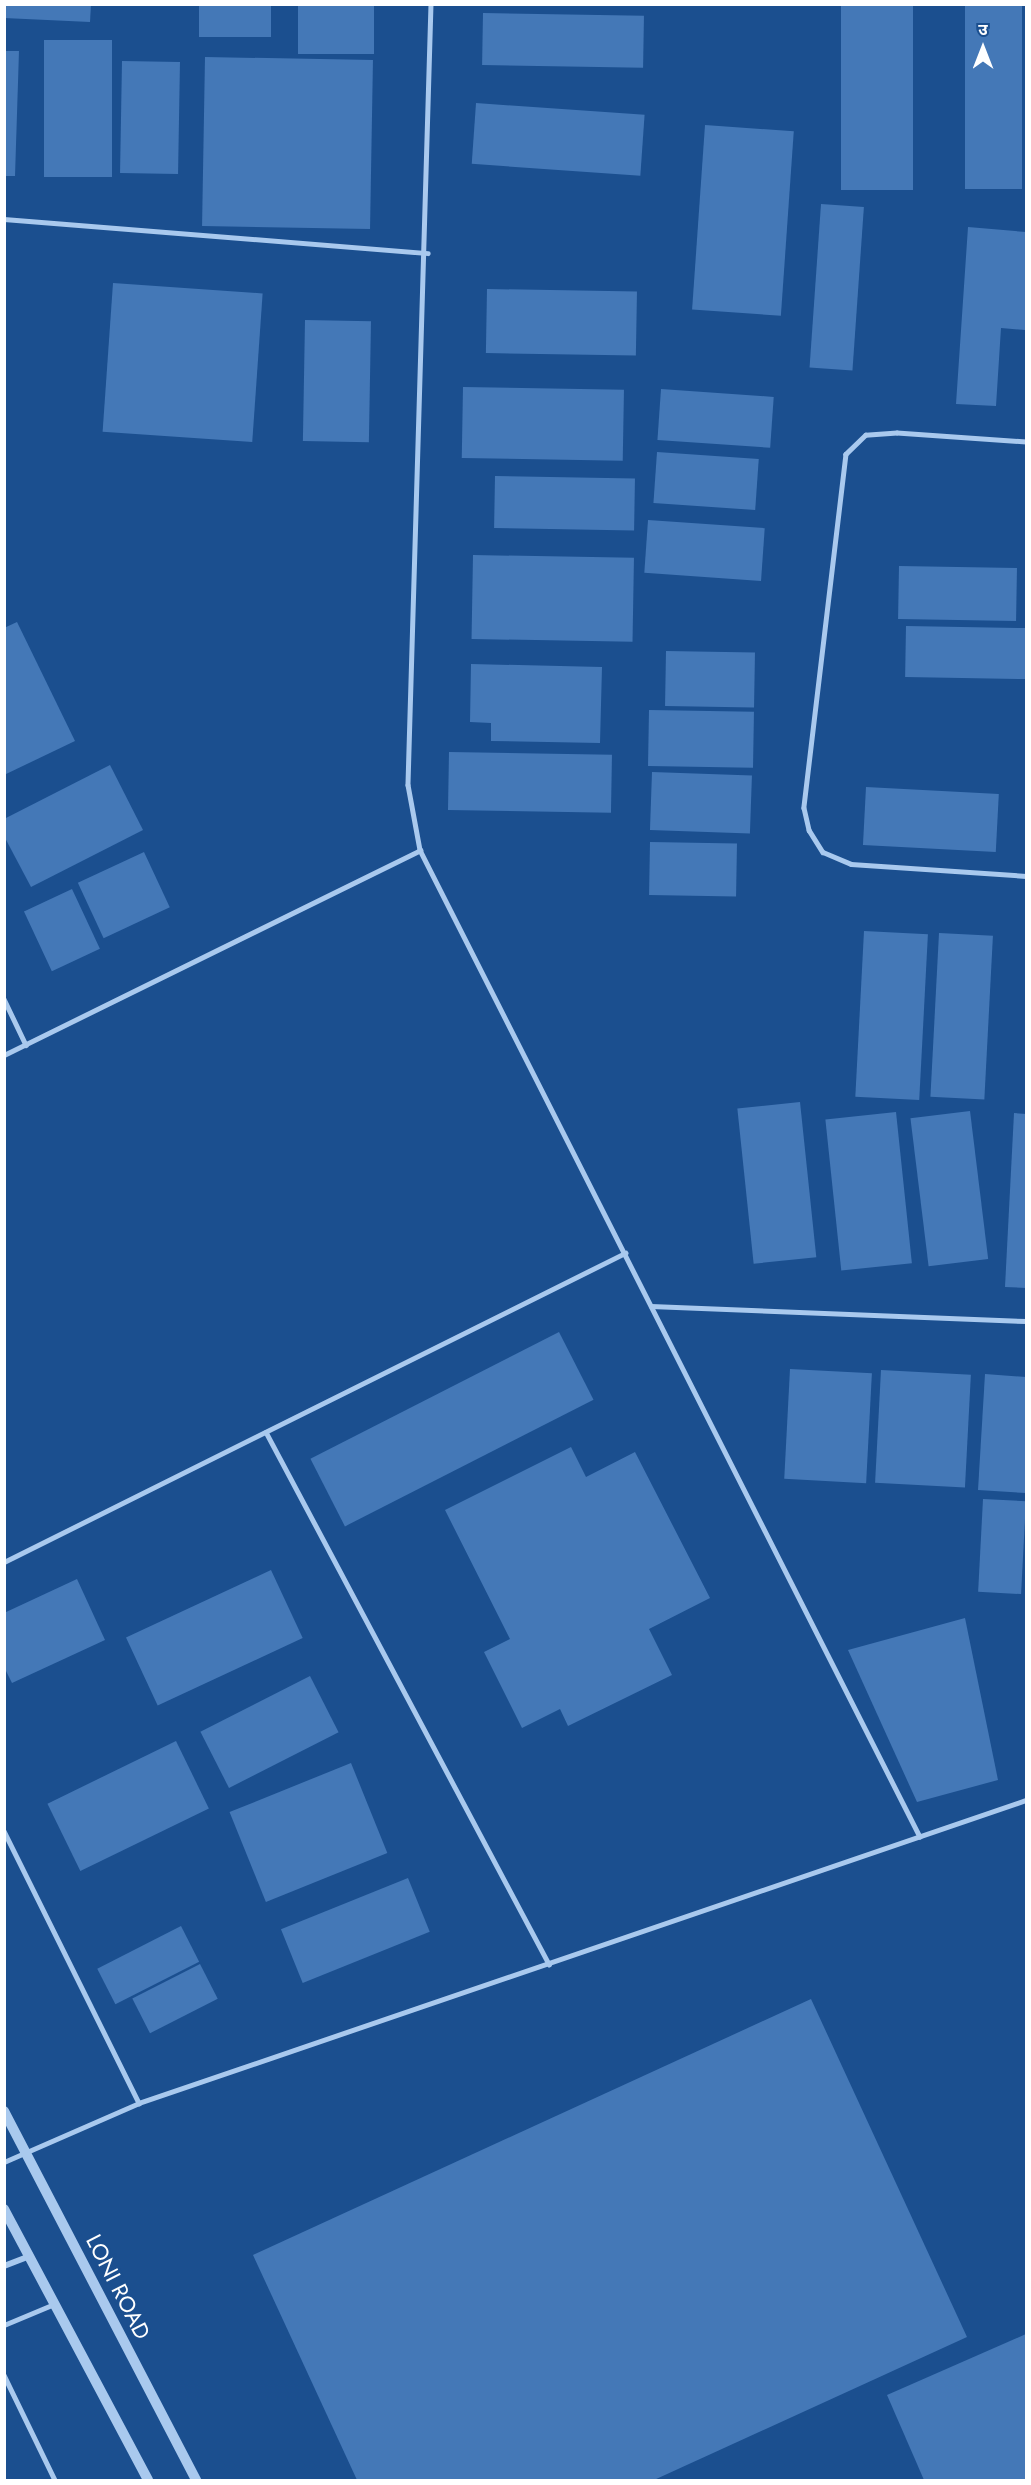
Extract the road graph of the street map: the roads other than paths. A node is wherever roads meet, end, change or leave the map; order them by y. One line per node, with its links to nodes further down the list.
1 (431, 4): 3 (lane)
2 (4, 219): 3 (lane)
3 (428, 253): 5 (lane)
4 (1026, 442): 6 (lane)
5 (420, 850): 8 (lane); 10 (lane)
6 (1026, 876)
7 (4, 999): 8 (lane)
8 (26, 1045): 9 (lane)
9 (4, 1055)
10 (625, 1253): 11 (lane); 13 (lane)
11 (651, 1306): 12 (lane); 17 (lane)
12 (1026, 1321)
13 (266, 1432): 14 (lane); 18 (lane)
14 (4, 1562)
15 (1026, 1800): 17 (lane)
16 (4, 1831): 19 (lane)
17 (920, 1837): 18 (lane)
18 (549, 1964): 19 (lane)
19 (139, 2103): 21 (lane)
20 (4, 2111): 21 (street, LONI ROAD)
21 (28, 2153): 22 (lane); 31 (street, LONI ROAD)
22 (4, 2162)
23 (4, 2209): 24 (street)
24 (27, 2257): 25 (street); 26 (street)
25 (4, 2266)
26 (52, 2305): 27 (lane); 30 (street)
27 (4, 2325)
28 (4, 2375): 29 (lane)
29 (55, 2481)
30 (148, 2481)
31 (196, 2481)

